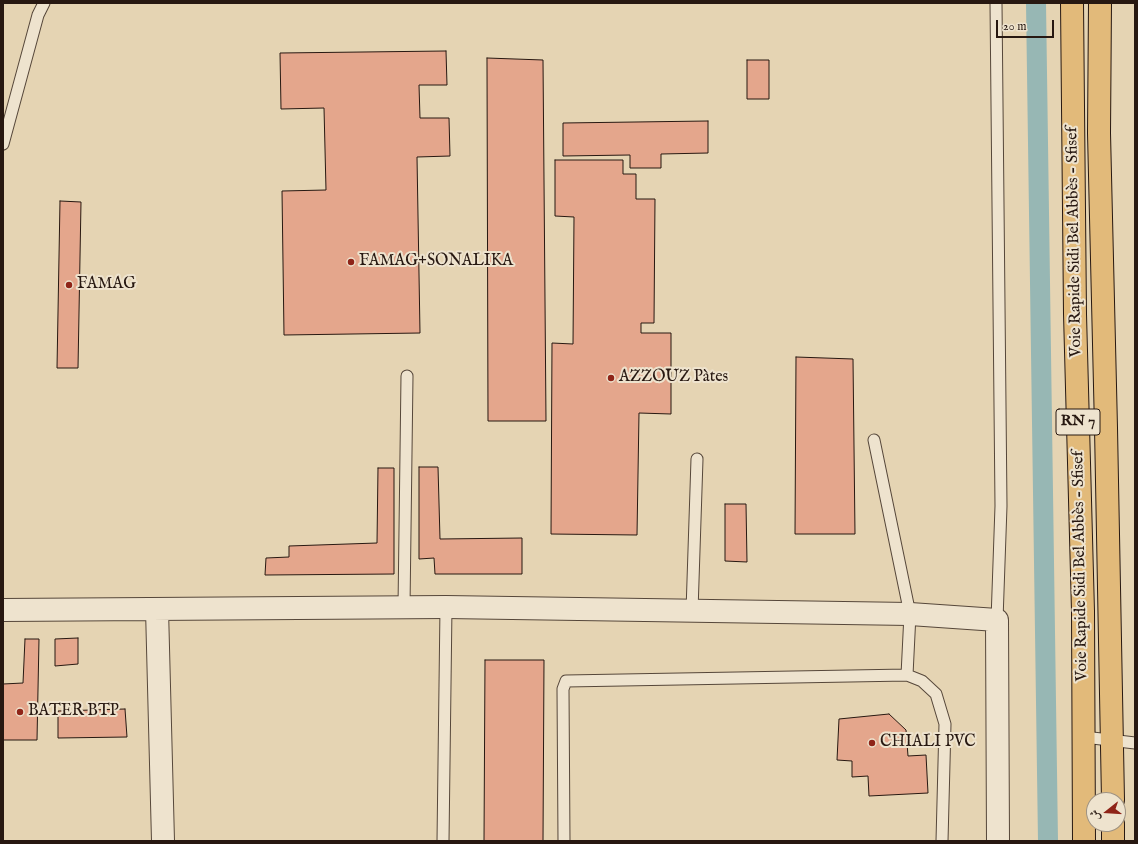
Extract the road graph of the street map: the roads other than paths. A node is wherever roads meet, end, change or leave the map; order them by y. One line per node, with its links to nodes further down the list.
1 (44, 3): 5 (lane)
2 (996, 3): 15 (lane)
3 (1072, 3): 17 (highway, Voie Rapide Sidi Bel Abbès - Sfisef / RN 7)
4 (1100, 3): 18 (highway, Voie Rapide Sidi Bel Abbès - Sfisef / RN 7)
5 (3, 144)
6 (407, 376): 10 (lane)
7 (874, 440): 14 (lane)
8 (697, 459): 13 (lane)
9 (446, 606): 10 (street); 13 (street); 22 (lane)
10 (404, 607): 11 (street)
11 (157, 609): 12 (street); 21 (street)
12 (3, 610)
13 (692, 611): 14 (street)
14 (910, 614): 15 (street); 16 (lane)
15 (997, 620): 25 (street)
16 (907, 675): 23 (lane); 24 (lane)
17 (1084, 737): 18 (lane); 26 (highway, Voie Rapide Sidi Bel Abbès - Sfisef / RN 7)
18 (1112, 740): 19 (lane); 20 (highway, Voie Rapide Sidi Bel Abbès - Sfisef / RN 7)
19 (1135, 743)
20 (1112, 792)
21 (163, 841)
22 (443, 841)
23 (564, 841)
24 (942, 841)
25 (998, 841)
26 (1084, 841)

